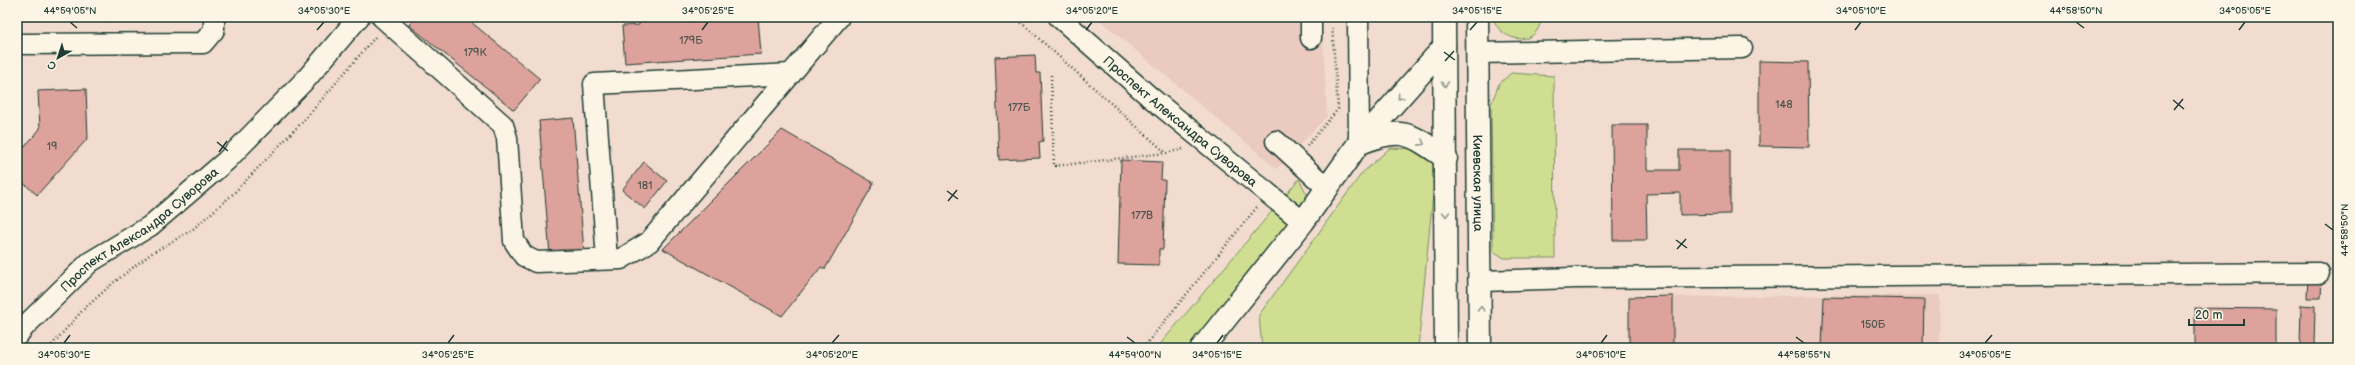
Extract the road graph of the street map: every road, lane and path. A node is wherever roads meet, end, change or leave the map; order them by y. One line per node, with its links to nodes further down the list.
1 (214, 17): 13 (street)
2 (360, 17): 31 (street, Проспект Александра Суворова)
3 (382, 17): 28 (street)
4 (839, 17): 17 (street)
5 (1015, 17): 22 (path)
6 (1059, 17): 26 (street, Проспект Александра Суворова)
7 (1311, 17): 12 (street)
8 (1358, 17): 20 (street)
9 (1444, 17): 14 (main road)
10 (1477, 17): 16 (main road, Киевская улица)
11 (1332, 25): 24 (path)
12 (1311, 38)
13 (17, 44)
14 (1444, 47): 20 (main road, one-way to 20); 23 (main road, one-way to 23)
15 (1742, 48): 16 (street)
16 (1477, 53): 30 (main road, Киевская улица)
17 (791, 74): 28 (street); 28 (street)
18 (1050, 75): 22 (path)
19 (1276, 141): 24 (street)
20 (1359, 143): 23 (main road, one-way to 23); 25 (main road)
21 (1188, 147): 22 (path)
22 (1166, 153)
23 (1446, 158): 32 (main road, one-way to 32)
24 (1295, 159): 25 (street)
25 (1328, 189): 27 (main road)
26 (1268, 194): 27 (street, Проспект Александра Суворова); 33 (path)
27 (1303, 222): 34 (main road)
28 (607, 259)
29 (2320, 273): 30 (street)
30 (1481, 281): 35 (main road, Киевская улица, one-way to 30)
31 (17, 336)
32 (1445, 346)
33 (1143, 348)
34 (1202, 348)
35 (1480, 348)

